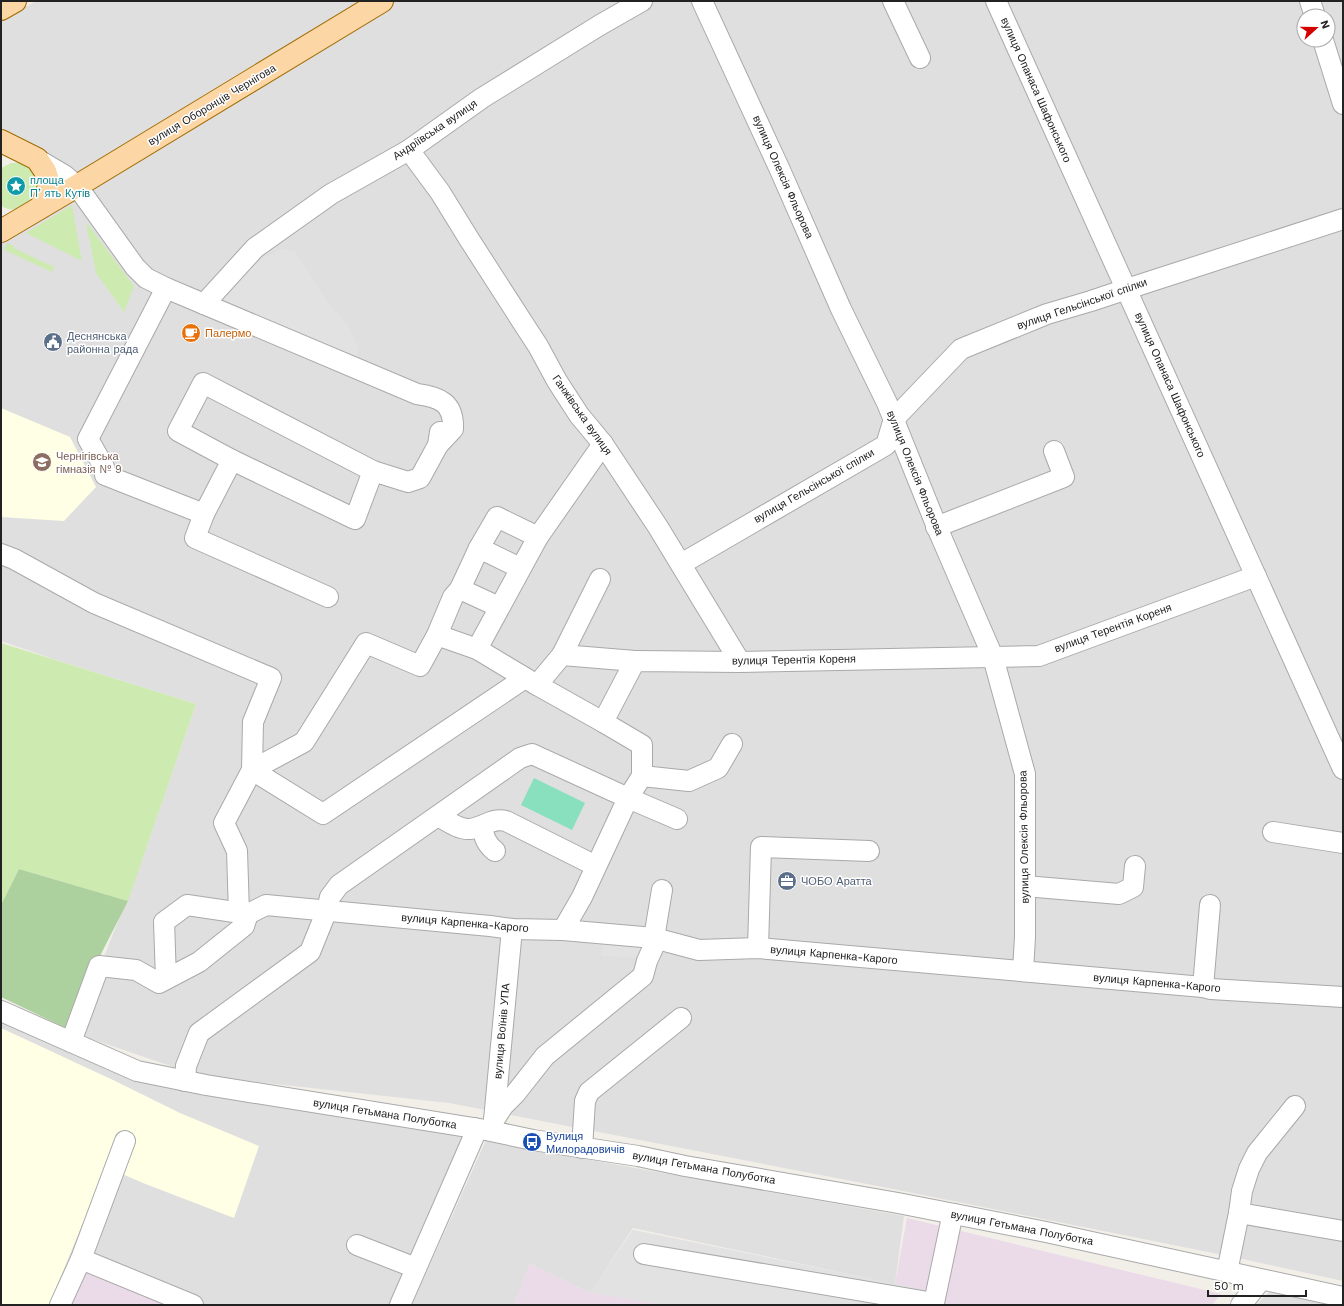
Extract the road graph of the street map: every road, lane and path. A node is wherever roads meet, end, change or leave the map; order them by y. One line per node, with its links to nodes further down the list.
1 (15, 1): 7 (main road)
2 (382, 1): 15 (main road, вулиця Оборонців Чернігова)
3 (642, 1): 12 (street, Андріївська вулиця)
4 (702, 1): 22 (street, вулиця Олексія Фльорова)
5 (893, 1): 9 (street)
6 (996, 1): 20 (street, вулиця Опанаса Шафонського)
7 (1, 9)
8 (1325, 48): 10 (street)
9 (920, 58)
10 (1343, 104)
11 (1, 141): 13 (main road)
12 (409, 150): 21 (street, Андріївська вулиця); 23 (street, Ганжівська вулиця)
13 (31, 156): 14 (main road); 15 (street); 16 (main road)
14 (1, 157)
15 (78, 186): 16 (main road, вулиця Оборонців Чернігова); 19 (street)
16 (41, 207): 18 (main road, вулиця Оборонців Чернігова)
17 (1343, 219): 20 (street, вулиця Гельсінської спілки)
18 (7, 223)
19 (166, 288): 21 (street); 27 (street)
20 (1127, 289): 22 (street, вулиця Гельсінської спілки); 34 (street, вулиця Опанаса Шафонського)
21 (204, 304): 26 (street)
22 (894, 419): 28 (street, вулиця Олексія Фльорова); 32 (street, вулиця Гельсінської спілки)
23 (603, 444): 29 (street); 32 (street, Ганжівська вулиця)
24 (1054, 451): 28 (street)
25 (232, 460): 26 (street); 26 (street); 27 (street)
26 (373, 471)
27 (204, 514): 37 (street)
28 (936, 527): 42 (street, вулиця Олексія Фльорова)
29 (538, 537): 30 (street); 33 (street)
30 (479, 548): 33 (street); 36 (street)
31 (1, 554): 49 (street)
32 (681, 564): 44 (street, Ганжівська вулиця)
33 (520, 568): 38 (street)
34 (1256, 576): 42 (street, вулиця Терентія Кореня); 48 (street, вулиця Опанаса Шафонського)
35 (600, 579): 41 (street)
36 (460, 589): 38 (street); 39 (street)
37 (328, 597)
38 (500, 607): 40 (street)
39 (437, 635): 40 (street); 49 (street)
40 (477, 649): 45 (street)
41 (562, 655): 43 (street, вулиця Терентія Кореня); 45 (street)
42 (993, 657): 44 (street, вулиця Терентія Кореня); 61 (street, вулиця Олексія Фльорова)
43 (635, 661): 44 (street, вулиця Терентія Кореня); 46 (street)
44 (740, 662)
45 (531, 682): 46 (street); 49 (street)
46 (603, 722): 50 (street)
47 (732, 744): 50 (street)
48 (1343, 769)
49 (252, 770): 65 (street)
50 (642, 776): 51 (street)
51 (628, 798): 52 (street); 53 (street); 59 (street)
52 (438, 816): 54 (street); 64 (street)
53 (678, 819)
54 (482, 826): 57 (street); 59 (street)
55 (1273, 832): 56 (street)
56 (1343, 843)
57 (495, 851)
58 (869, 851): 69 (street)
59 (596, 866): 67 (street)
60 (1135, 866): 61 (street)
61 (1025, 886): 70 (street, вулиця Олексія Фльорова)
62 (662, 890): 68 (street)
63 (1210, 905): 72 (street)
64 (327, 910): 65 (street, вулиця Карпенка-Карого); 66 (street, вулиця Карпенка-Карого); 77 (street)
65 (244, 914): 71 (street); 71 (street)
66 (512, 929): 67 (street, вулиця Карпенка-Карого); 79 (street, вулиця Воїнів УПА)
67 (563, 930): 68 (street, вулиця Карпенка-Карого)
68 (655, 939): 69 (street, вулиця Карпенка-Карого); 79 (street)
69 (758, 948): 70 (street, вулиця Карпенка-Карого)
70 (1023, 971): 72 (street, вулиця Карпенка-Карого)
71 (166, 979): 76 (street)
72 (1203, 987): 73 (street, вулиця Карпенка-Карого)
73 (1343, 997)
74 (1, 1011): 76 (street, вулиця Гетьмана Полуботка)
75 (681, 1018): 81 (street)
76 (71, 1042): 77 (street, вулиця Гетьмана Полуботка)
77 (185, 1081): 79 (street, вулиця Гетьмана Полуботка)
78 (1295, 1106): 82 (street)
79 (485, 1126): 81 (street, вулиця Гетьмана Полуботка); 88 (street, вулиця Воїнів УПА)
80 (125, 1141): 87 (street)
81 (582, 1148): 83 (street, вулиця Гетьмана Полуботка)
82 (1239, 1213): 84 (street); 89 (street)
83 (954, 1214): 86 (street); 89 (street, вулиця Гетьмана Полуботка)
84 (1343, 1231)
85 (357, 1245): 88 (street)
86 (644, 1254)
87 (81, 1259): 92 (street); 93 (street)
88 (416, 1268): 94 (street, вулиця Воїнів УПА)
89 (1227, 1272): 90 (street, вулиця Гетьмана Полуботка)
90 (1261, 1280): 91 (street, вулиця Гетьмана Полуботка); 95 (street)
91 (1343, 1297)
92 (60, 1305)
93 (193, 1305)
94 (400, 1305)
95 (1240, 1305)

